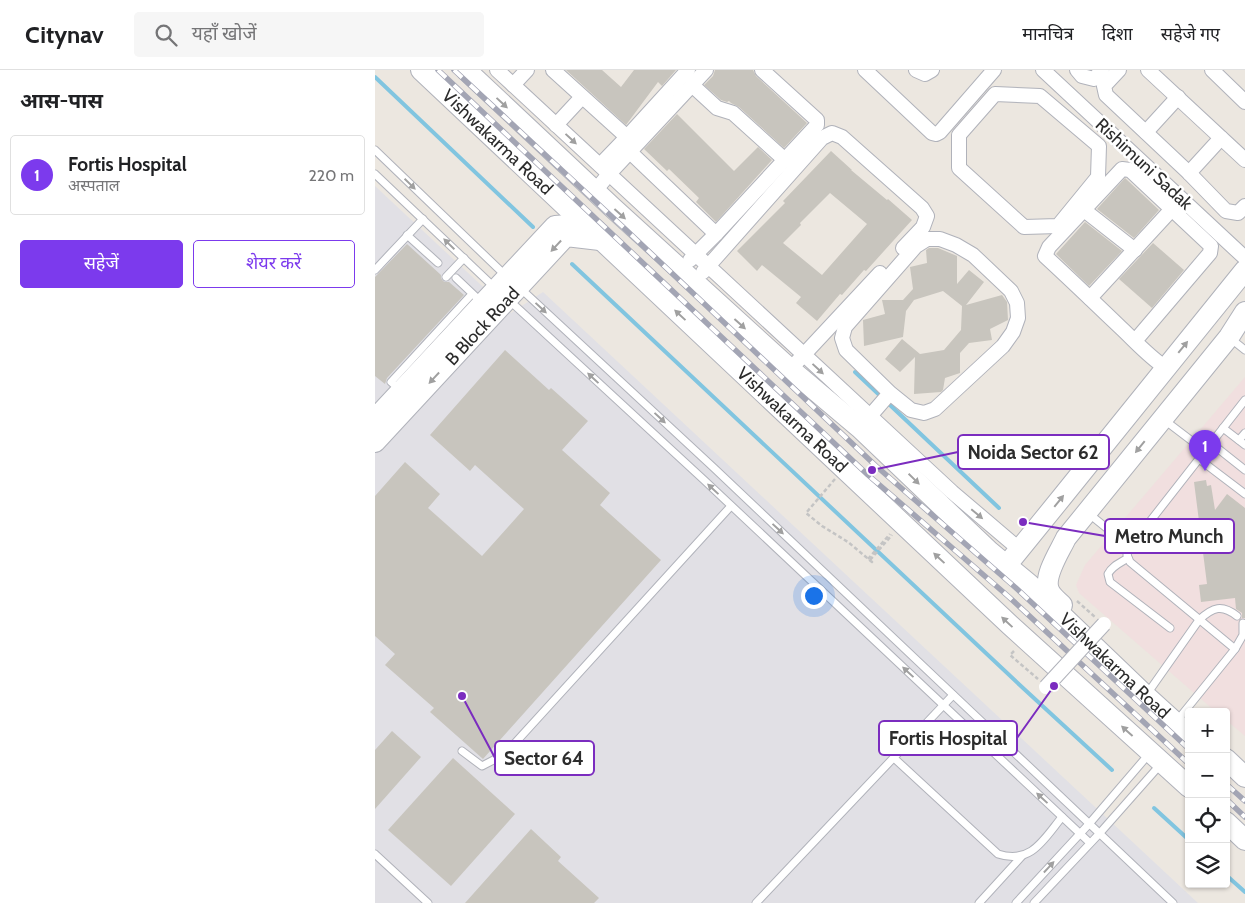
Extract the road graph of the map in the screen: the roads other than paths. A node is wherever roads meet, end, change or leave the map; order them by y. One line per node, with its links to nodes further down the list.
1 (421, 70): 46 (main road, Vishwakarma Road)
2 (466, 70): 41 (main road, Vishwakarma Road, one-way to 41)
3 (497, 70): 19 (street)
4 (527, 70): 19 (street)
5 (553, 70): 21 (street)
6 (688, 70): 30 (street)
7 (706, 70): 20 (street)
8 (762, 70): 34 (street)
9 (865, 70): 12 (street)
10 (916, 70): 11 (street)
11 (932, 70)
12 (994, 70)
13 (1043, 70): 23 (street, Rishimuni Sadak)
14 (1077, 70): 15 (street)
15 (1102, 70)
16 (1119, 70): 29 (street)
17 (1148, 70): 22 (street)
18 (1212, 70): 24 (street)
19 (513, 85): 27 (street)
20 (692, 85): 33 (street); 34 (street)
21 (582, 97): 27 (street); 30 (street)
22 (1177, 98): 29 (street); 31 (street)
23 (1077, 102): 25 (street, Rishimuni Sadak); 26 (street)
24 (1245, 102)
25 (1091, 115): 28 (street); 40 (street, Rishimuni Sadak)
26 (1064, 116): 28 (street); 28 (street)
27 (556, 125): 37 (street, one-way to 37)
28 (1079, 129)
29 (1146, 132): 35 (street)
30 (627, 136): 37 (street)
31 (1221, 138): 36 (street); 38 (street)
32 (375, 150): 61 (lane, one-way to 61)
33 (630, 152): 37 (street); 47 (street)
34 (785, 160): 47 (street)
35 (1175, 160): 38 (street); 40 (street)
36 (1245, 160)
37 (604, 170): 41 (street); 51 (street)
38 (1189, 173): 42 (street)
39 (375, 174): 45 (lane)
40 (1158, 177): 53 (street, Rishimuni Sadak)
41 (595, 191): 58 (main road, Vishwakarma Road, one-way to 58)
42 (1245, 206)
43 (1172, 209): 44 (street); 50 (street); 66 (street)
44 (1084, 210): 50 (street); 62 (street)
45 (423, 219): 48 (lane); 52 (lane, one-way to 45)
46 (584, 224): 49 (main road, Vishwakarma Road); 61 (main road)
47 (716, 234): 51 (street)
48 (407, 235): 54 (lane); 56 (lane)
49 (601, 240): 61 (main road, B Block Road, one-way to 61); 102 (main road, Vishwakarma Road, one-way to 49)
50 (1135, 250): 62 (street)
51 (696, 255): 55 (street); 58 (street)
52 (463, 258): 59 (lane); 61 (lane)
53 (1245, 258)
54 (438, 263)
55 (708, 266): 58 (street); 68 (street); 68 (street)
56 (375, 270)
57 (1245, 270): 69 (main road, one-way to 57)
58 (687, 276): 68 (main road, Vishwakarma Road, one-way to 68)
59 (446, 277)
60 (456, 278): 63 (lane)
61 (508, 288): 63 (main road); 77 (main road, B Block Road, one-way to 77); 84 (lane, one-way to 61); 98 (lane, one-way to 98)
62 (1090, 298): 66 (street)
63 (478, 299): 72 (main road)
64 (1245, 312): 65 (main road)
65 (1229, 337): 67 (lane); 73 (main road)
66 (1135, 341): 69 (street)
67 (1245, 350)
68 (797, 362): 74 (main road, Vishwakarma Road, one-way to 74)
69 (1166, 368): 87 (main road, one-way to 69)
70 (890, 393): 70 (street); 74 (street)
71 (1245, 400): 75 (lane)
72 (375, 419)
73 (1163, 419): 80 (lane); 85 (main road, one-way to 85)
74 (865, 422): 87 (street, one-way to 87); 89 (main road, Vishwakarma Road, one-way to 89)
75 (1223, 428): 78 (lane); 79 (lane)
76 (1245, 433): 79 (lane)
77 (375, 442)
78 (1211, 443): 80 (lane); 82 (lane)
79 (1242, 443)
80 (1205, 451): 81 (lane)
81 (1199, 459): 83 (lane); 86 (lane)
82 (1245, 470)
83 (1245, 494)
84 (731, 506): 99 (lane, one-way to 84); 101 (lane)
85 (1087, 513): 86 (lane); 97 (main road)
86 (1130, 547): 88 (lane)
87 (1019, 549): 89 (main road)
88 (1128, 558): 91 (lane); 94 (lane)
89 (1006, 566): 97 (main road, Vishwakarma Road)
90 (1237, 616): 91 (lane)
91 (1199, 620): 95 (lane); 97 (lane)
92 (1243, 623): 95 (lane)
93 (1104, 624): 96 (street, bridge)
94 (1170, 628)
95 (1235, 649): 100 (lane)
96 (1046, 687)
97 (1149, 691): 100 (main road)
98 (953, 695): 99 (lane); 110 (lane)
99 (943, 705): 103 (lane); 109 (lane, one-way to 99)
100 (1184, 723)
101 (462, 751)
102 (1156, 757): 107 (main road, Vishwakarma Road); 110 (lane); 113 (lane)
103 (893, 758): 117 (lane); 119 (lane)
104 (1230, 762): 106 (main road)
105 (1230, 776): 108 (main road)
106 (1245, 777)
107 (1185, 783)
108 (1245, 790)
109 (1062, 817): 112 (lane); 117 (lane)
110 (1089, 824): 112 (lane); 113 (lane)
111 (1230, 826): 114 (main road)
112 (1080, 834): 115 (lane); 121 (lane, one-way to 112)
113 (1099, 834): 115 (lane); 123 (lane)
114 (1245, 840)
115 (1090, 843): 122 (lane)
116 (375, 854): 118 (lane)
117 (1022, 856): 120 (lane)
118 (428, 903)
119 (756, 903)
120 (979, 903)
121 (1016, 903)
122 (1034, 903)
123 (1173, 903)

